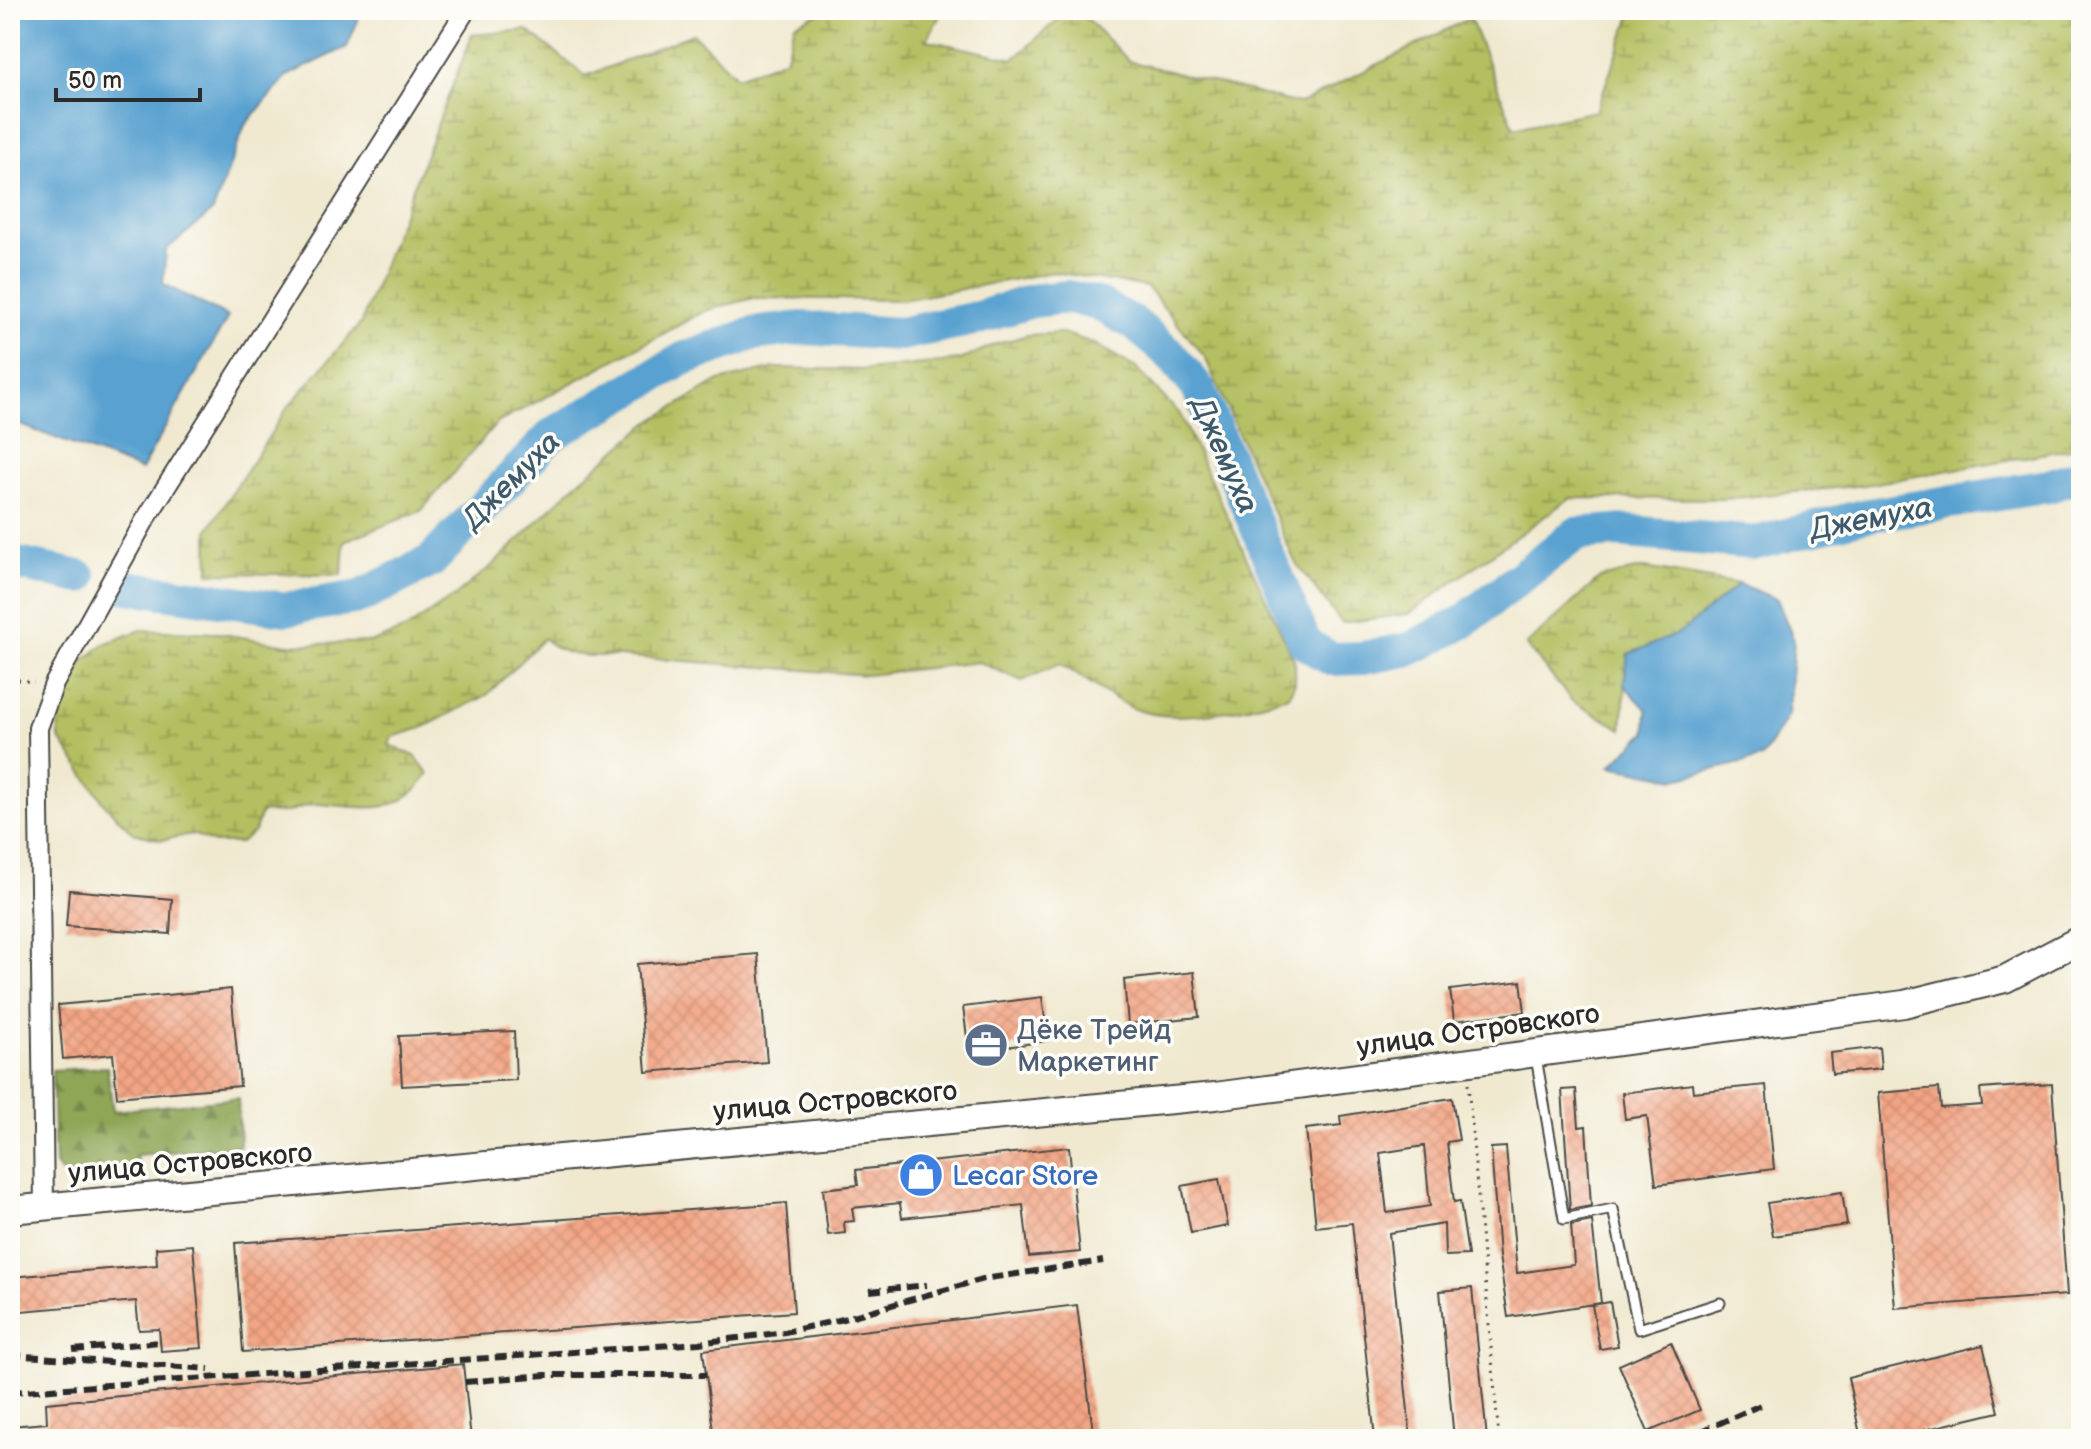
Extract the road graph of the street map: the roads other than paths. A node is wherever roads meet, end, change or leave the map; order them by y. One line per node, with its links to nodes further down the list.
1 (466, 10): 4 (street)
2 (2081, 939): 3 (street, улица Островского)
3 (1536, 1053): 4 (street, улица Островского); 6 (lane)
4 (44, 1208): 5 (street, улица Островского)
5 (10, 1210)
6 (1720, 1303)

